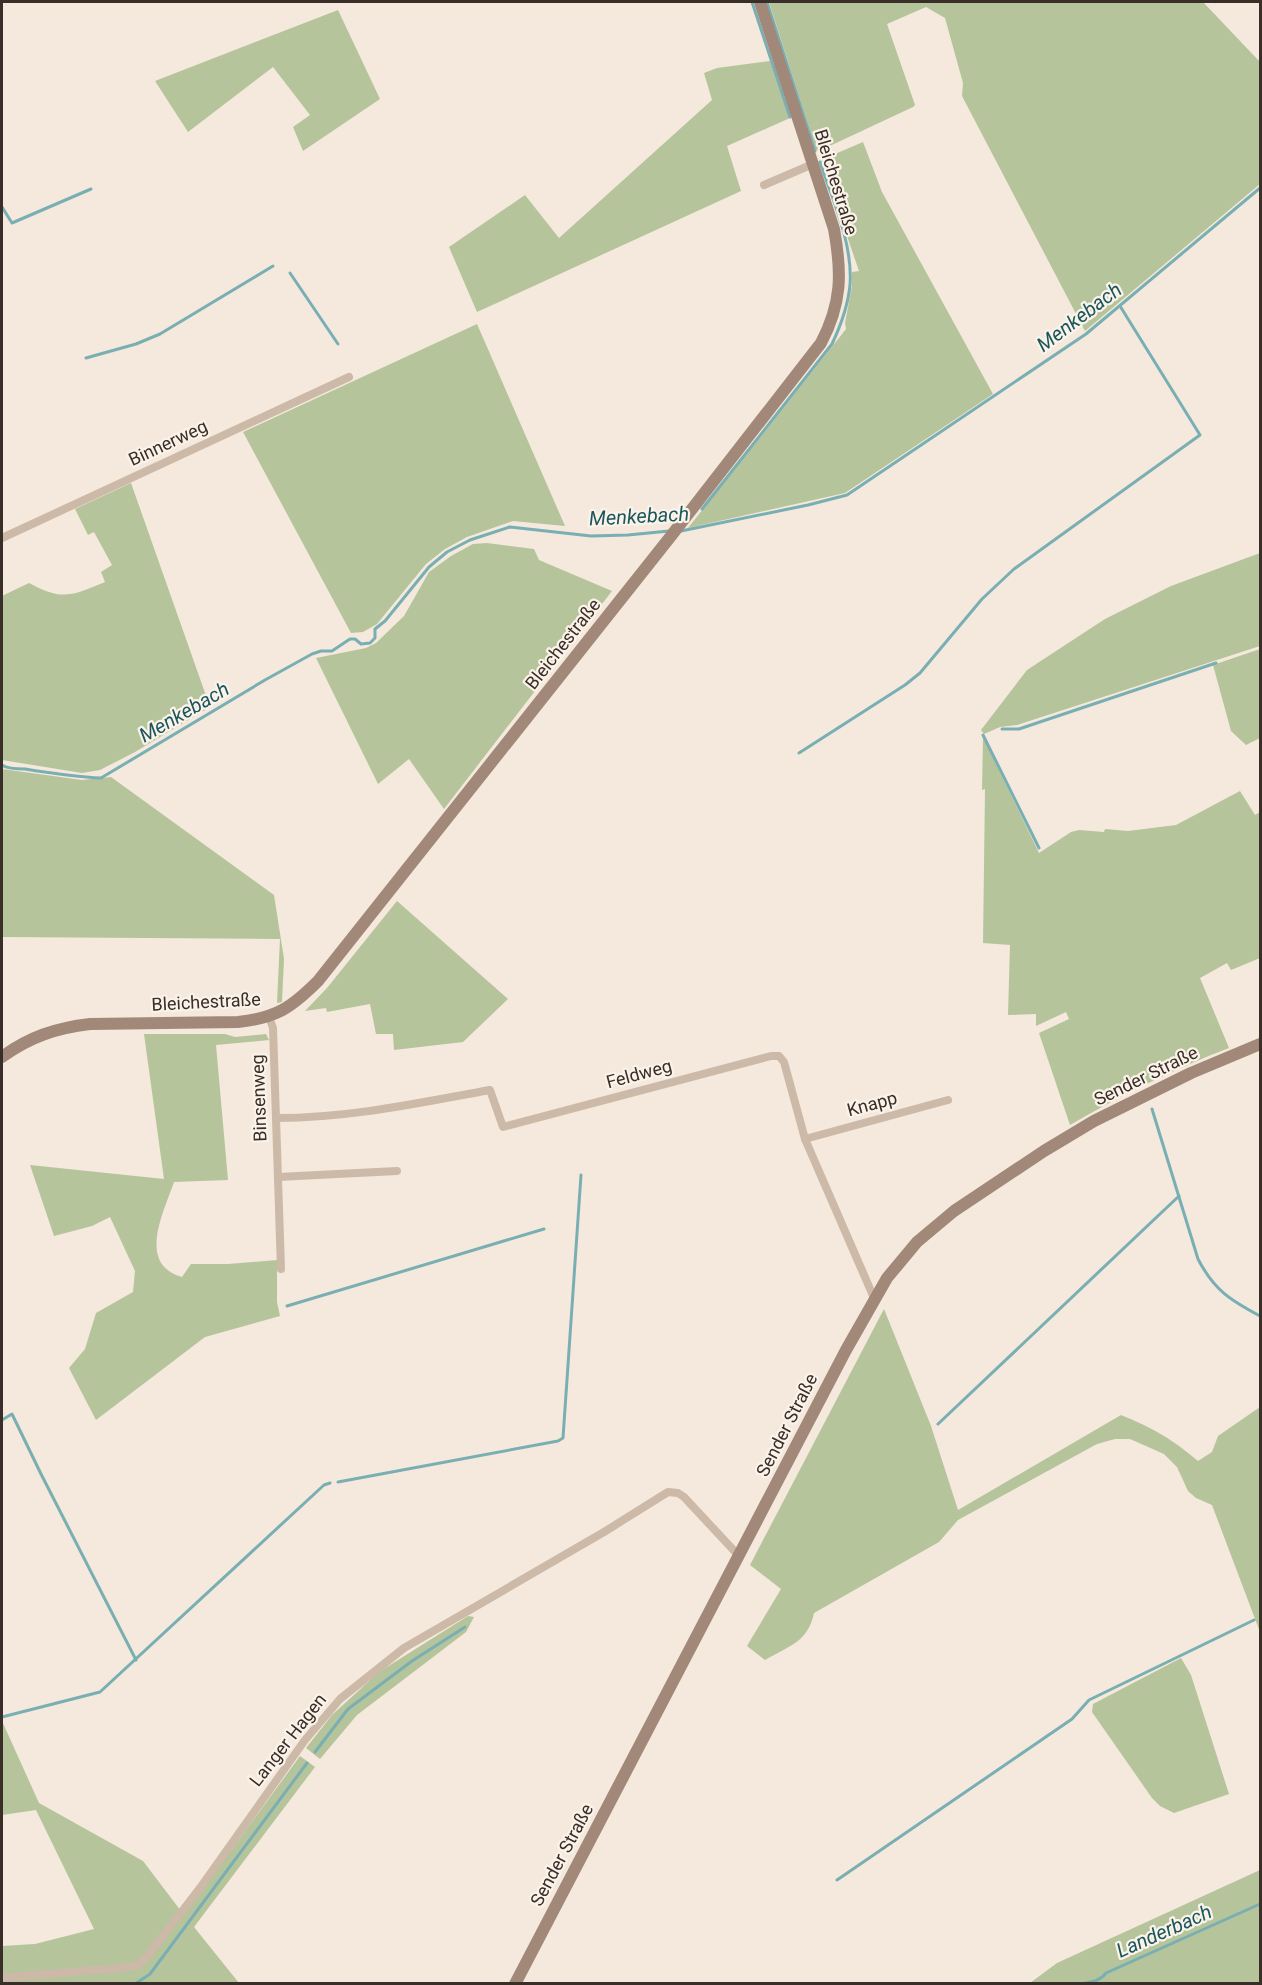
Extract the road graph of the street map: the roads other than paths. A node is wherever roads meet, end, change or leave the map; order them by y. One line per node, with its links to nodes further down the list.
1 (760, 2): 2 (street, Bleichestraße)
2 (813, 164): 3 (street); 6 (street, Bleichestraße)
3 (764, 185)
4 (349, 377): 5 (street, Binnerweg)
5 (2, 538)
6 (269, 1017): 8 (street, Bleichestraße); 10 (street, Binsenweg)
7 (1260, 1044): 15 (street, Sender Straße)
8 (2, 1057)
9 (948, 1100): 11 (street, Knapp)
10 (277, 1118): 11 (street, Feldweg); 13 (street, Binsenweg)
11 (805, 1140): 15 (street, Feldweg)
12 (397, 1171): 13 (street)
13 (279, 1178): 14 (street, Binsenweg)
14 (281, 1269)
15 (874, 1298): 16 (street, Sender Straße)
16 (739, 1556): 17 (street, Langer Hagen); 18 (street, Sender Straße)
17 (2, 1978)
18 (515, 1983)

